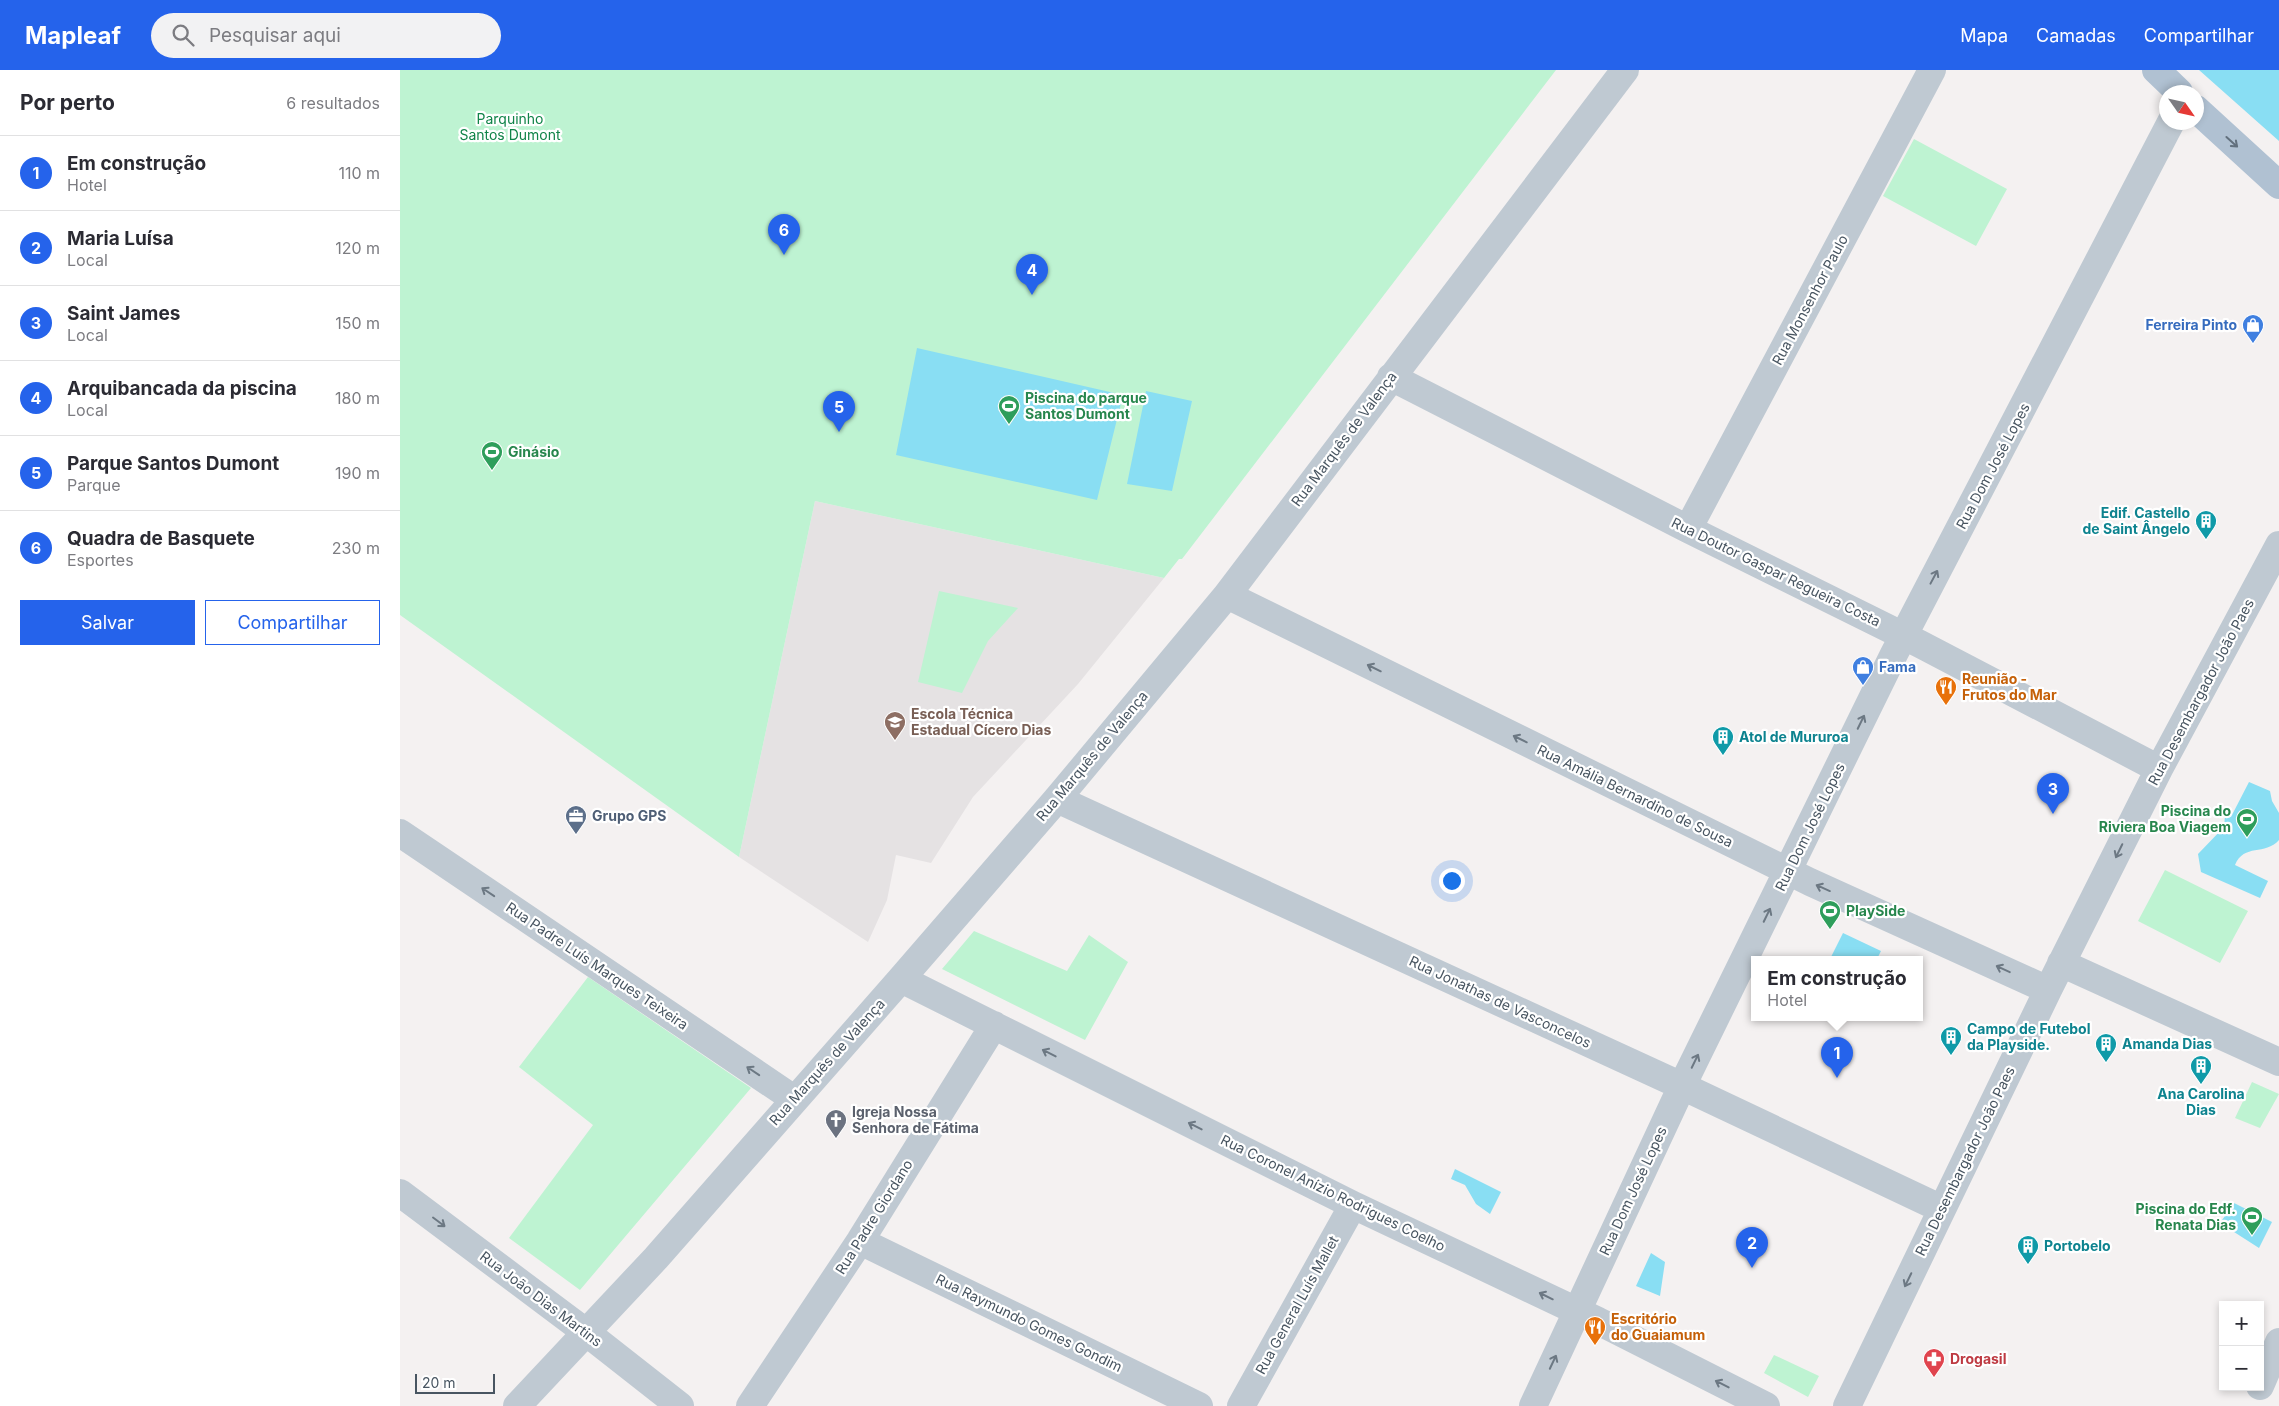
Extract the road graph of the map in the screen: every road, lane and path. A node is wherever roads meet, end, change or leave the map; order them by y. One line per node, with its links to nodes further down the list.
1 (1625, 70): 8 (street, Rua Marquês de Valença)
2 (1932, 70): 9 (street, Rua Monsenhor Paulo)
3 (2156, 70): 4 (main road)
4 (2172, 85)
5 (2204, 116): 7 (main road, one-way to 7)
6 (2167, 130): 12 (street, Rua Dom José Lopes, one-way to 6)
7 (2279, 184)
8 (1391, 378): 9 (street, Rua Doutor Gaspar Regueira Costa); 11 (street, Rua Marquês de Valença)
9 (1688, 530): 12 (street, Rua Doutor Gaspar Regueira Costa)
10 (2279, 544): 13 (street, Rua Desembargador João Paes)
11 (1226, 595): 14 (street, Rua Marquês de Valença); 16 (street, Rua Amália Bernardino de Sousa, one-way to 11)
12 (1904, 636): 13 (street, Rua Doutor Gaspar Regueira Costa); 16 (street, Rua Dom José Lopes, one-way to 12)
13 (2159, 769): 17 (street, Rua Desembargador João Paes, one-way to 17)
14 (1057, 799): 18 (street, Rua Marquês de Valença); 22 (street, Rua Jonathas de Vasconcelos)
15 (400, 833): 23 (street, Rua Padre Luís Marques Teixeira, one-way to 15)
16 (1789, 871): 19 (street, Rua Amália Bernardino de Sousa, one-way to 16); 22 (street, Rua Dom José Lopes, one-way to 16)
17 (2061, 963): 19 (street, Rua Desembargador João Paes); 21 (street)
18 (901, 979): 20 (street, Rua Coronel Anízio Rodrigues Coelho); 23 (street, Rua Marquês de Valença)
19 (2048, 990): 26 (street, Rua Desembargador João Paes)
20 (994, 1025): 25 (street, Rua Coronel Anízio Rodrigues Coelho, one-way to 20); 27 (street, Rua Padre Giordano)
21 (2279, 1062)
22 (1682, 1086): 26 (street, Rua Jonathas de Vasconcelos); 28 (street, Rua Dom José Lopes)
23 (794, 1098): 29 (street, Rua Marquês de Valença)
24 (400, 1193): 29 (street, Rua João Dias Martins, one-way to 29)
25 (1353, 1205): 28 (street, Rua Coronel Anízio Rodrigues Coelho, one-way to 25); 37 (street, Rua General Luís Mallet)
26 (1942, 1209): 40 (street, Rua Desembargador João Paes, one-way to 40)
27 (860, 1241): 35 (street, Rua Padre Giordano); 36 (street, Rua Raymundo Gomes Gondim)
28 (1577, 1311): 38 (street, Rua Dom José Lopes, one-way to 28); 39 (street, Rua Coronel Anízio Rodrigues Coelho, one-way to 28)
29 (588, 1333): 33 (street, Rua Marquês de Valença); 34 (street, Rua João Dias Martins)
30 (2279, 1342): 31 (street)
31 (2264, 1378)
32 (2258, 1391): 41 (street)
33 (517, 1406)
34 (680, 1406)
35 (750, 1406)
36 (1199, 1406)
37 (1241, 1406)
38 (1533, 1406)
39 (1766, 1406)
40 (1847, 1406)
41 (2252, 1406)

